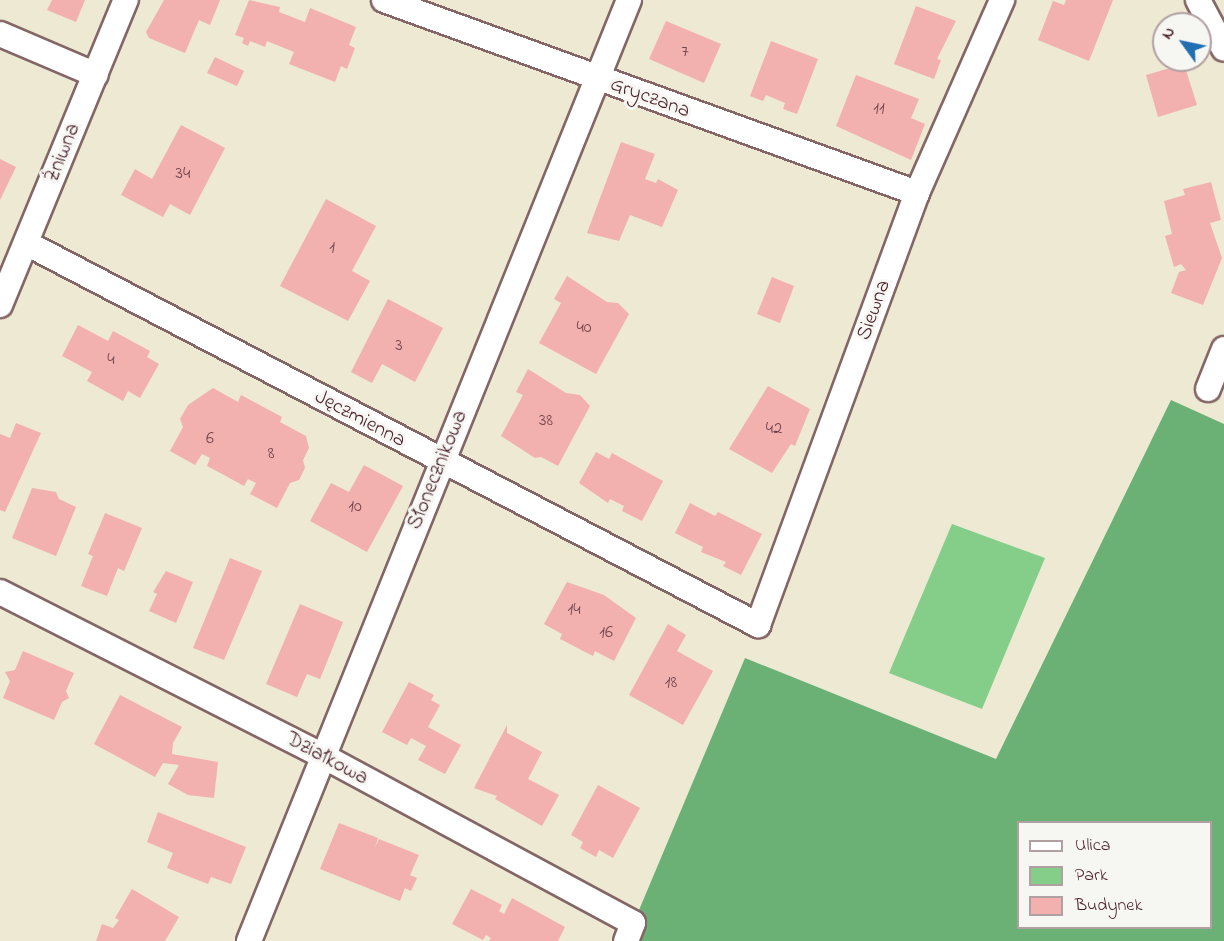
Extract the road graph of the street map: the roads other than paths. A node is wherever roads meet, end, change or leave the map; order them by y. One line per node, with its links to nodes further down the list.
1 (126, 0): 8 (street, Żniwna)
2 (384, 0): 9 (street, Gryczana)
3 (629, 0): 9 (street, Słonecznikowa)
4 (1002, 0): 10 (street, Siewna)
5 (1198, 0): 7 (street)
6 (0, 34): 8 (street)
7 (1224, 49)
8 (96, 75): 11 (street, Żniwna)
9 (597, 79): 10 (street, Gryczana); 15 (street, Słonecznikowa)
10 (918, 193): 17 (street, Siewna)
11 (26, 243): 12 (street, Żniwna); 15 (street, Jęczmienna)
12 (0, 305)
13 (1224, 349): 14 (street)
14 (1208, 389)
15 (441, 462): 17 (street, Jęczmienna); 18 (street, Słonecznikowa)
16 (0, 592): 18 (street, Działkowa)
17 (758, 625)
18 (322, 756): 19 (street, Słonecznikowa); 20 (street, Działkowa)
19 (249, 941)
20 (626, 941)

